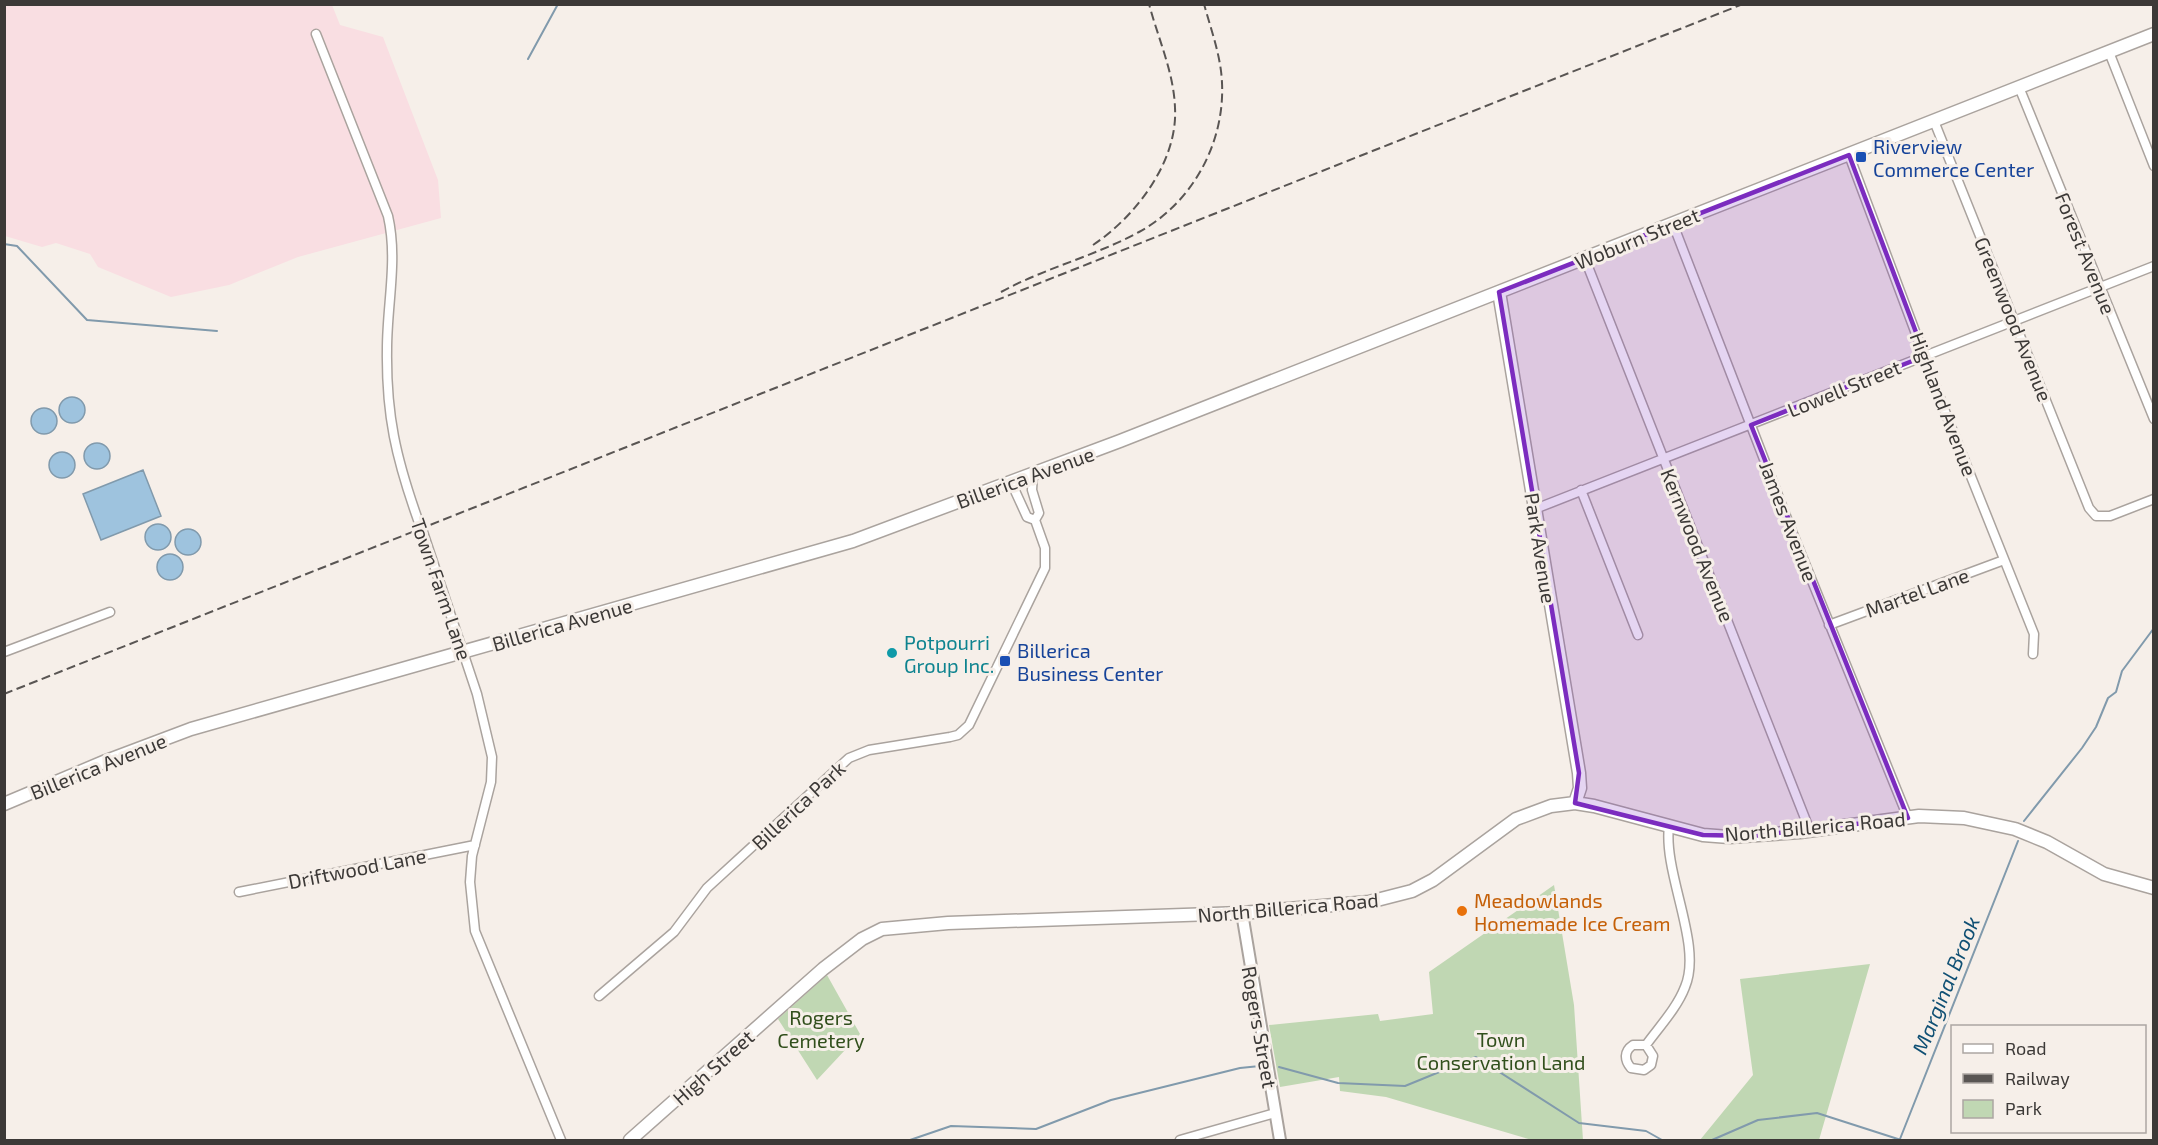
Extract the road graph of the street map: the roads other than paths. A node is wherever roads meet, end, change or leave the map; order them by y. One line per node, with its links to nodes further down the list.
1 (316, 34): 29 (street, Town Farm Lane, bridge)
2 (2154, 34): 3 (main road, Woburn Street)
3 (2109, 52): 4 (main road, Woburn Street); 7 (street)
4 (2019, 87): 5 (main road, Woburn Street); 11 (street, Forest Avenue)
5 (1934, 121): 6 (main road, Woburn Street); 13 (street, Greenwood Avenue)
6 (1849, 155): 8 (main road, Woburn Street); 14 (street, Highland Avenue)
7 (2154, 166)
8 (1673, 224): 9 (main road, Woburn Street); 16 (street, James Avenue)
9 (1585, 259): 12 (main road, Woburn Street); 18 (street, Kernwood Avenue)
10 (2154, 266): 11 (street, Lowell Street)
11 (2100, 287): 13 (street, Lowell Street); 15 (street, Forest Avenue)
12 (1499, 292): 17 (main road, Woburn Street); 23 (main road, Park Avenue)
13 (2014, 321): 14 (street, Lowell Street); 22 (street, Greenwood Avenue)
14 (1924, 356): 16 (street, Lowell Street); 25 (street, Highland Avenue)
15 (2154, 419)
16 (1751, 425): 18 (street, Lowell Street); 27 (street, James Avenue)
17 (1120, 441): 19 (main road, Billerica Avenue)
18 (1663, 458): 21 (street, Lowell Street); 36 (street, Kernwood Avenue)
19 (1033, 474): 20 (main road, Billerica Avenue); 24 (street, Billerica Park)
20 (1011, 482): 24 (street, Billerica Park); 29 (main road, Billerica Avenue)
21 (1581, 490): 23 (street, Lowell Street); 28 (street)
22 (2154, 499)
23 (1535, 509): 32 (main road, Park Avenue)
24 (1035, 520): 42 (street, Billerica Park)
25 (2004, 560): 27 (street, Martel Lane); 31 (street, Highland Avenue)
26 (110, 612): 30 (street)
27 (1829, 625): 34 (street, James Avenue)
28 (1638, 635)
29 (463, 651): 33 (main road, Billerica Avenue); 37 (street, Town Farm Lane)
30 (4, 652)
31 (2034, 654)
32 (1575, 803): 35 (main road, North Billerica Road); 40 (main road, North Billerica Road)
33 (4, 804)
34 (1908, 818): 36 (main road, North Billerica Road); 38 (main road, North Billerica Road)
35 (1669, 826): 36 (main road, North Billerica Road); 43 (street)
36 (1810, 831)
37 (475, 845): 39 (street, Driftwood Lane); 45 (street, Town Farm Lane)
38 (2154, 888)
39 (239, 892)
40 (1242, 913): 41 (main road, North Billerica Road); 44 (street, Rogers Street)
41 (882, 929): 46 (main road, High Street)
42 (599, 996)
43 (1646, 1045)
44 (1275, 1113): 47 (street); 48 (street, Rogers Street)
45 (561, 1140)
46 (630, 1140)
47 (1180, 1140)
48 (1280, 1140)

